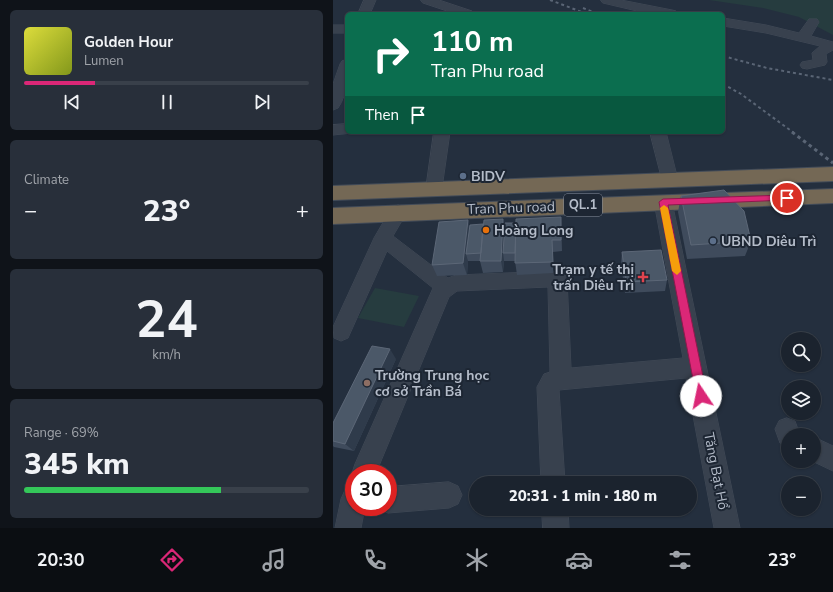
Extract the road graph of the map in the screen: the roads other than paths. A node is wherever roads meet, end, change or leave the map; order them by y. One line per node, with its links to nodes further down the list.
1 (370, 0): 4 (street)
2 (430, 0): 5 (street)
3 (607, 0): 6 (street)
4 (366, 12)
5 (463, 12)
6 (660, 12)
7 (725, 22): 11 (street)
8 (813, 22): 11 (street)
9 (333, 29): 10 (street)
10 (345, 29)
11 (805, 38): 12 (street)
12 (831, 46): 13 (street)
13 (807, 65)
14 (341, 70): 15 (street)
15 (333, 105)
16 (345, 129): 17 (street)
17 (333, 130)
18 (441, 134): 22 (street)
19 (658, 134): 21 (street)
20 (833, 174): 21 (highway, Tran Phu road / QL.1)
21 (670, 180): 22 (highway, Tran Phu road / QL.1)
22 (434, 188): 23 (highway, Tran Phu road / QL.1)
23 (333, 194)
24 (833, 196): 25 (highway, Tran Phu road / QL.1)
25 (663, 202): 26 (highway, Tran Phu road / QL.1); 31 (street, Tăng Bạt Hổ)
26 (398, 212): 27 (highway, Tran Phu road / QL.1); 28 (street)
27 (333, 216)
28 (383, 238): 29 (street); 30 (street)
29 (446, 287): 32 (street); 35 (street)
30 (341, 332)
31 (695, 367): 32 (street); 43 (street, Tăng Bạt Hổ)
32 (561, 378): 36 (street)
33 (821, 453): 34 (street)
34 (833, 460)
35 (368, 464)
36 (553, 476)
37 (449, 495): 38 (street)
38 (397, 499)
39 (351, 516): 41 (street)
40 (555, 516): 42 (street)
41 (348, 528)
42 (556, 528)
43 (727, 528)

